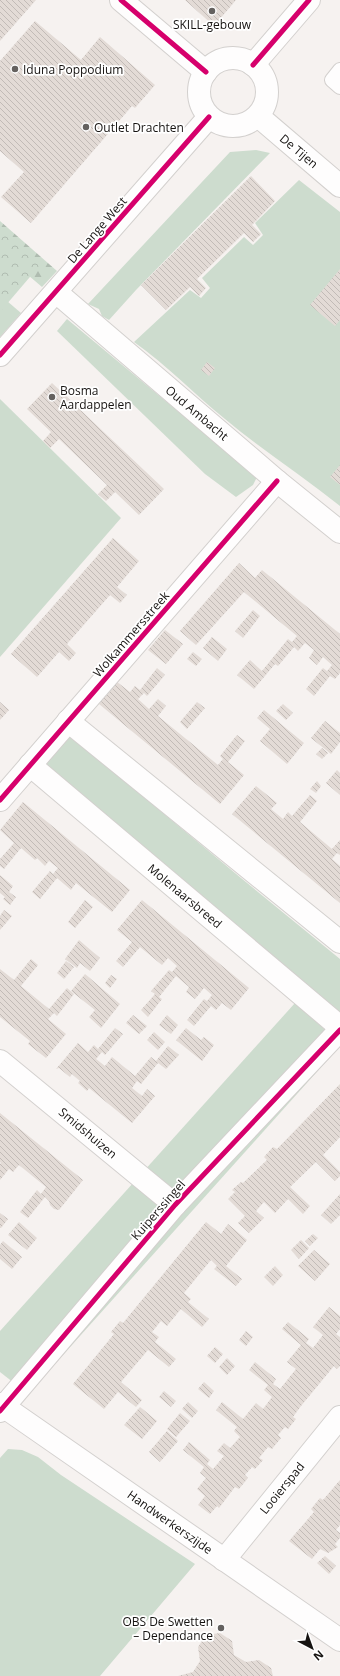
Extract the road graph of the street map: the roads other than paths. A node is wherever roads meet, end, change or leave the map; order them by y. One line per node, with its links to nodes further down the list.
1 (121, 0): 5 (street)
2 (309, 0): 3 (street)
3 (253, 65): 5 (street); 7 (street)
4 (340, 70): 6 (lane)
5 (206, 72): 8 (street)
6 (340, 88)
7 (258, 116): 8 (street); 9 (street, De Tijen)
8 (209, 117): 10 (street, De Lange West)
9 (340, 186)
10 (56, 292): 11 (street, De Lange West); 12 (street, Oud Ambacht)
11 (0, 355)
12 (277, 481): 13 (street, Oud Ambacht); 14 (street, Wolkammersstreek)
13 (340, 532)
14 (68, 721): 15 (street, Wolkammersstreek); 17 (street)
15 (30, 766): 16 (street, Wolkammersstreek); 18 (street, Molenaarsbreed)
16 (0, 800)
17 (340, 942)
18 (340, 1027)
19 (340, 1030): 21 (street, Kuiperssingel)
20 (0, 1060): 21 (street, Smidshuizen)
21 (175, 1205): 22 (street, Kuiperssingel)
22 (1, 1407): 24 (street, Handwerkerszijde)
23 (340, 1417): 24 (street, Looierspad)
24 (224, 1560): 25 (street, Handwerkerszijde)
25 (340, 1640)

